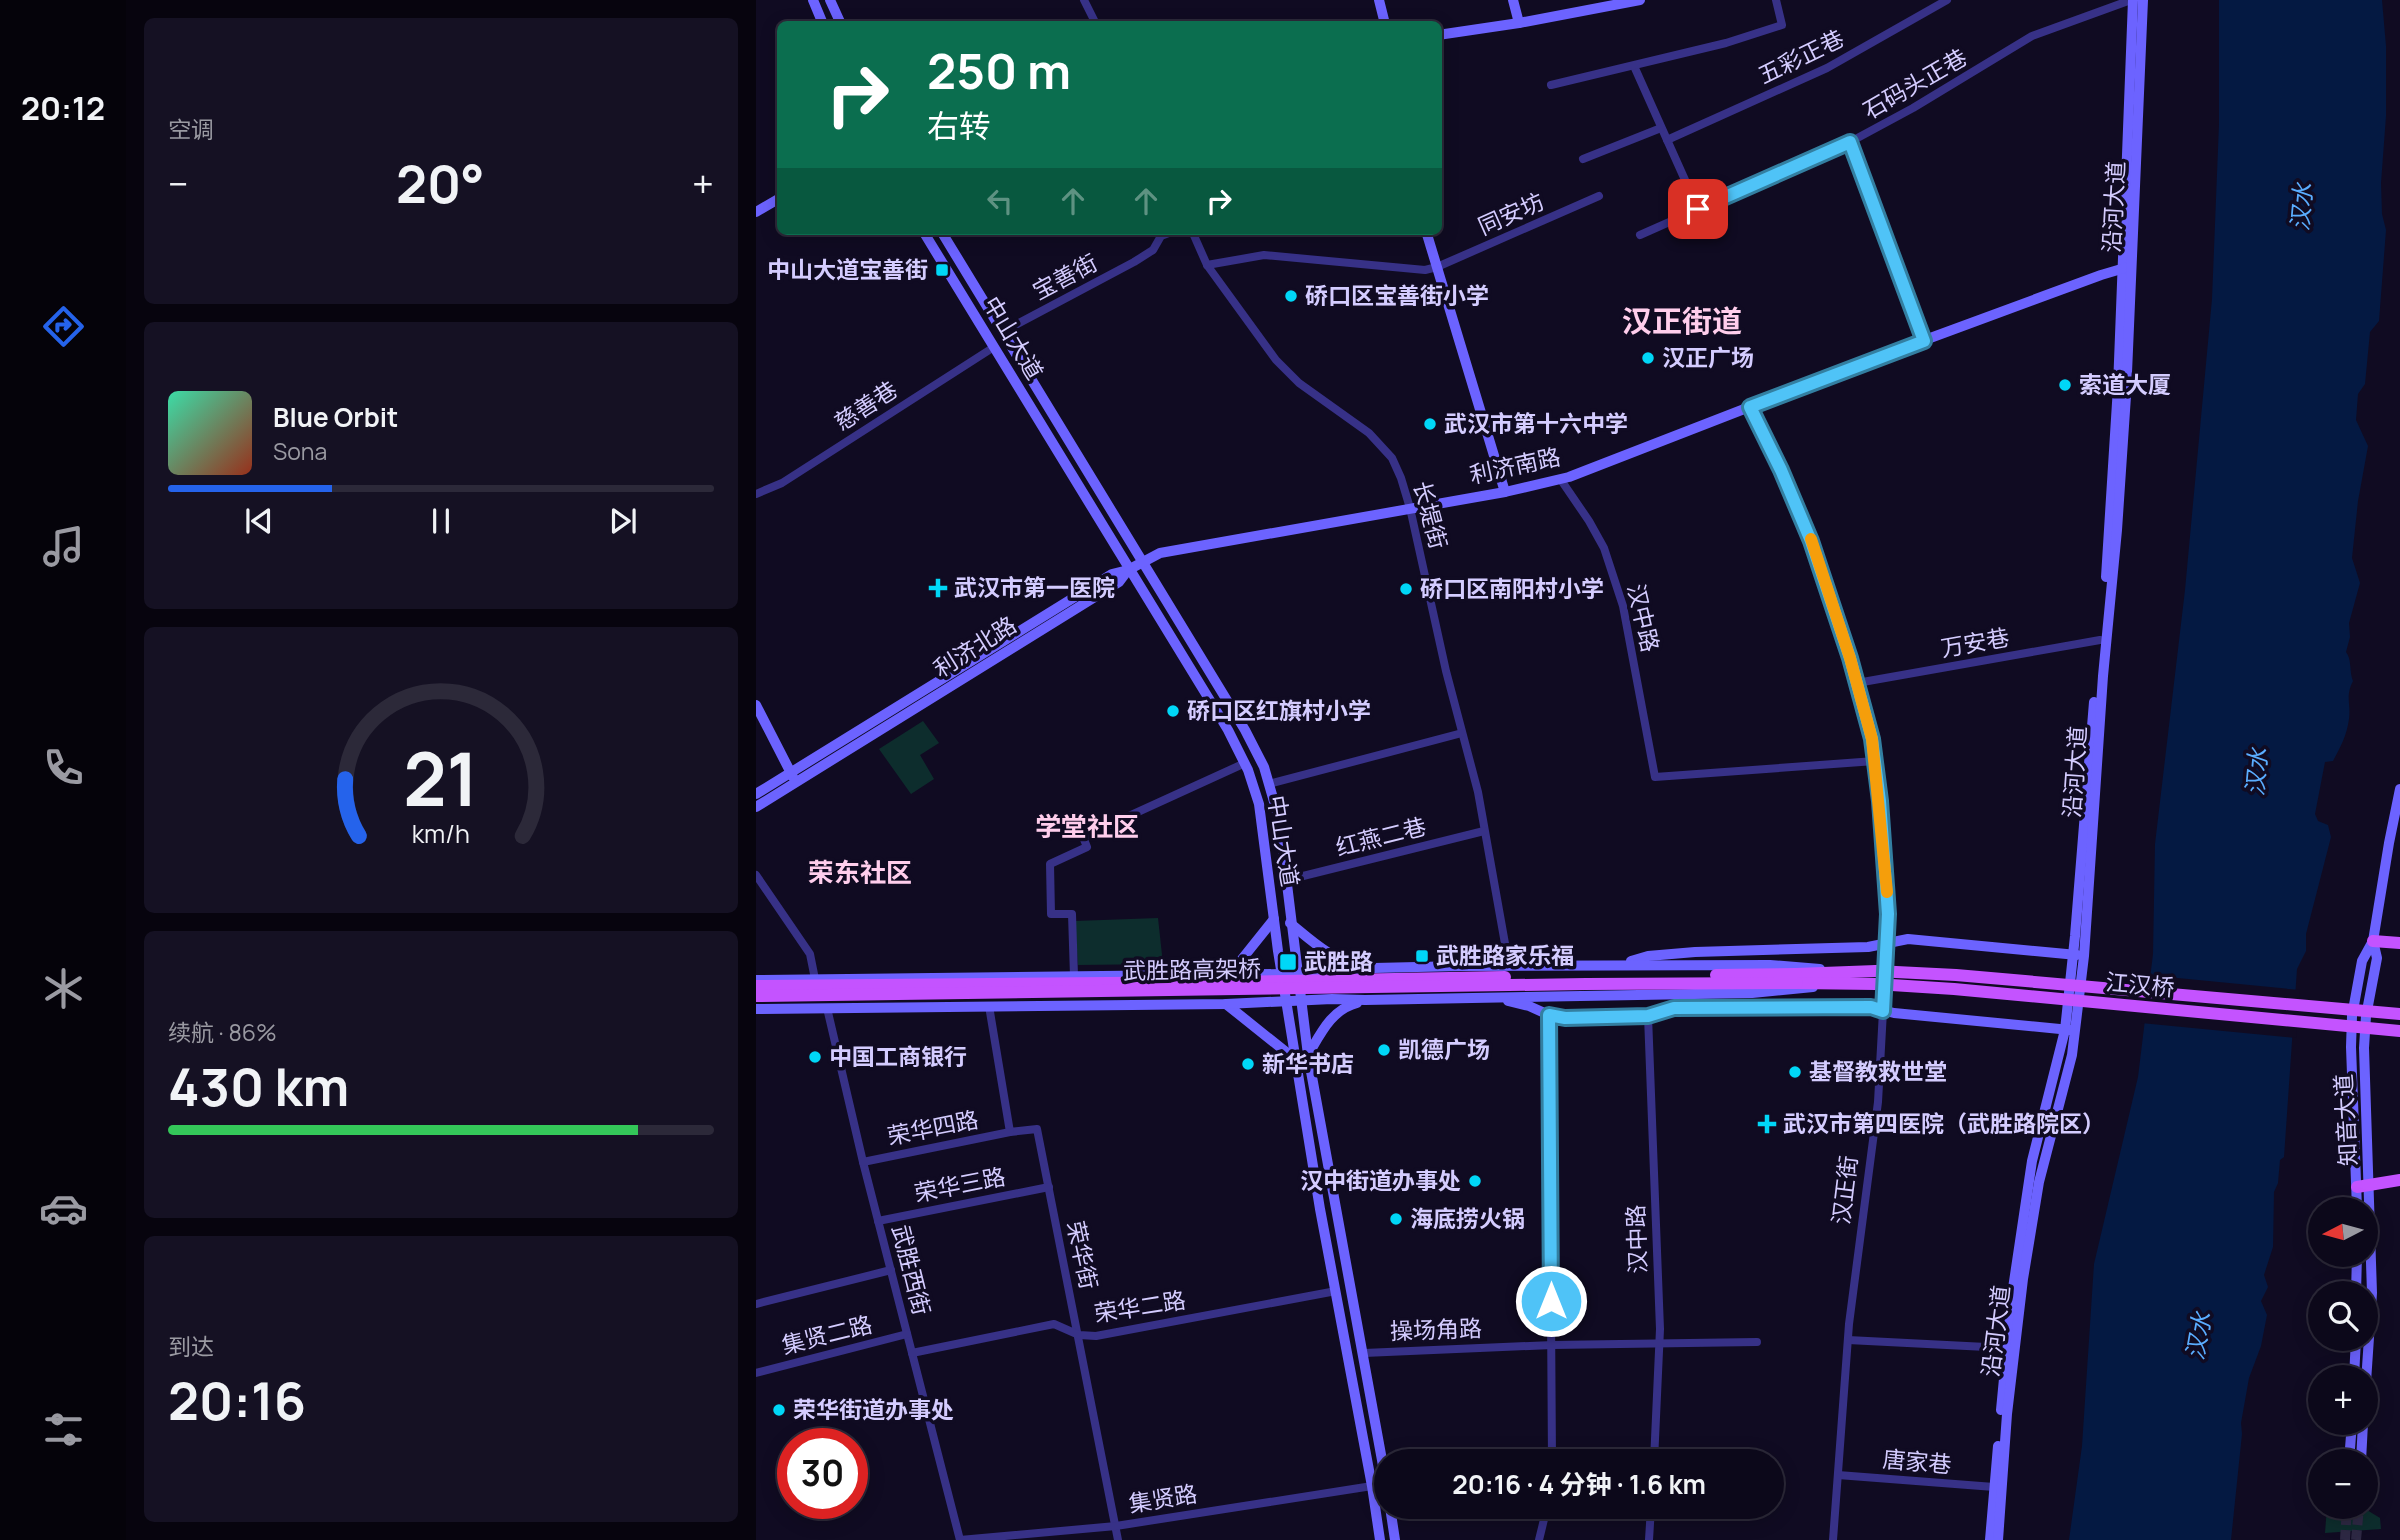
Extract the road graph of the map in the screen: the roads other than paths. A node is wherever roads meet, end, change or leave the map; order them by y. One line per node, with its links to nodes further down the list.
1 (813, 0): 11 (main road)
2 (830, 0): 12 (main road)
3 (1084, 0): 13 (street)
4 (1379, 0): 14 (main road)
5 (1513, 0): 15 (main road)
6 (1640, 0): 15 (main road)
7 (1776, 0): 17 (street)
8 (1947, 0): 20 (street, 五彩正巷)
9 (2132, 0): 21 (street, 石码头正巷); 35 (main road, 沿河大道)
10 (2143, 0): 35 (main road, 沿河大道)
11 (822, 21)
12 (840, 21)
13 (1094, 21)
14 (1384, 21)
15 (1518, 23): 16 (main road)
16 (1442, 34)
17 (1634, 66): 18 (street); 19 (street)
18 (1551, 85)
19 (1661, 128): 20 (street); 22 (street)
20 (1667, 140): 25 (street)
21 (1850, 142): 25 (street, 石码头正巷); 37 (street)
22 (1583, 159)
23 (1599, 196): 34 (street, 同安坊)
24 (777, 200): 26 (main road)
25 (1698, 209): 32 (street, 石码头正巷)
26 (756, 212)
27 (925, 235): 38 (main road, 中山大道)
28 (944, 235): 36 (main road, 中山大道)
29 (1164, 235): 36 (street, 宝善街)
30 (1194, 235): 33 (street, 长堤街)
31 (1427, 235): 34 (main road)
32 (1640, 235)
33 (1207, 265): 34 (street); 43 (street, 长堤街)
34 (1437, 267): 41 (main road)
35 (2128, 268): 37 (main road, 利济南路); 46 (main road, 沿河大道); 65 (main road, 沿河大道)
36 (1004, 331): 44 (main road, 中山大道)
37 (1924, 341): 39 (main road, 利济南路)
38 (994, 347): 42 (street, 慈善巷); 45 (main road, 中山大道)
39 (1750, 407): 40 (main road, 利济南路); 47 (main road, 汉正街)
40 (1561, 480): 41 (main road, 利济南路); 50 (street, 汉中路)
41 (1505, 492): 43 (main road, 利济南路)
42 (756, 494)
43 (1410, 508): 44 (main road, 利济南路); 49 (street, 长堤街)
44 (1142, 562): 45 (main road, 利济南路); 53 (main road, 中山大道)
45 (1128, 570): 51 (main road, 中山大道); 52 (main road, 利济北路)
46 (2100, 640): 47 (street, 万安巷); 65 (main road, 沿河大道)
47 (1857, 683): 50 (main road, 汉正街)
48 (756, 705): 52 (main road)
49 (1462, 733): 53 (street); 57 (street, 长堤街)
50 (1875, 761): 63 (main road, 汉正街)
51 (1245, 763): 60 (main road, 中山大道); 72 (street)
52 (793, 778): 55 (main road, 利济北路); 56 (main road, 利济北路)
53 (1269, 784): 59 (main road, 中山大道)
54 (2400, 789): 62 (main road, 知音大道)
55 (756, 794)
56 (756, 807)
57 (1484, 831): 59 (street, 红燕二巷); 67 (street, 长堤街)
58 (756, 875): 75 (street)
59 (1287, 880): 61 (main road, 中山大道)
60 (1274, 919): 70 (main road); 71 (main road, 中山大道)
61 (1290, 923): 68 (main road); 69 (main road, 中山大道)
62 (2373, 941): 64 (main road); 101 (main road, 知音大道)
63 (1887, 942): 65 (main road); 66 (main road); 90 (main road, 汉正街)
64 (2400, 943)
65 (2078, 955): 94 (main road, 沿河大道)
66 (1617, 965): 67 (main road); 74 (main road)
67 (1508, 966): 68 (main road)
68 (1374, 968): 69 (main road)
69 (1297, 973): 71 (main road); 82 (main road, 中山大道)
70 (1230, 974): 71 (main road); 72 (main road)
71 (1282, 974): 84 (main road, 中山大道)
72 (1074, 976): 75 (main road)
73 (1876, 977): 74 (main road); 91 (main road, 江汉桥, bridge); 95 (main road, 江汉桥, bridge)
74 (1839, 978): 76 (main road); 79 (main road)
75 (815, 979): 77 (main road)
76 (1796, 979): 78 (main road, 武胜路高架桥, bridge); 80 (main road, 武胜路高架桥, bridge)
77 (756, 980)
78 (756, 986)
79 (1706, 994): 81 (main road); 88 (main road)
80 (756, 996)
81 (1491, 997): 83 (main road); 92 (main road)
82 (1300, 1000): 83 (main road); 84 (main road); 96 (main road, 中山大道)
83 (1365, 1000): 96 (main road)
84 (1286, 1001): 85 (main road); 97 (main road, 中山大道)
85 (1226, 1004): 86 (main road); 97 (main road)
86 (989, 1006): 87 (main road); 98 (street)
87 (827, 1008): 89 (main road); 99 (street, 武胜西街)
88 (1674, 1008): 90 (main road); 93 (main road)
89 (756, 1009)
90 (1883, 1011): 94 (main road); 110 (street, 汉正街)
91 (2400, 1014)
92 (1549, 1015): 93 (main road); 113 (street)
93 (1648, 1016): 111 (street, 汉中路)
94 (2070, 1030): 114 (main road, 沿河大道); 137 (main road, 沿河大道)
95 (2400, 1031)
96 (1308, 1055): 116 (main road, 中山大道)
97 (1296, 1060): 106 (main road, 中山大道)
98 (1010, 1132): 99 (street, 荣华四路); 102 (street, 荣华街)
99 (863, 1162): 104 (street, 武胜西街)
100 (2400, 1180): 101 (main road)
101 (2363, 1186): 103 (main road, 知音大道); 117 (main road, 知音大道)
102 (1049, 1187): 104 (street, 荣华三路); 109 (street, 荣华街)
103 (2360, 1197)
104 (878, 1221): 105 (street, 武胜西街)
105 (891, 1270): 107 (street); 108 (street, 武胜西街)
106 (1336, 1292): 109 (street, 荣华二路); 123 (main road, 中山大道)
107 (756, 1304)
108 (907, 1334): 115 (street, 武胜西街); 118 (street, 集贤二路)
109 (1079, 1335): 115 (street, 荣华二路); 128 (street, 荣华街)
110 (1848, 1340): 114 (street); 122 (street, 汉正街)
111 (1660, 1342): 112 (street, 操场角路); 113 (street, 操场角路); 121 (street, 汉中路)
112 (1757, 1342)
113 (1552, 1345): 116 (street, 操场角路); 120 (street)
114 (2006, 1348): 124 (main road, 沿河大道)
115 (912, 1353): 129 (street, 武胜西街)
116 (1364, 1353): 119 (main road, 中山大道)
117 (2367, 1365)
118 (756, 1373)
119 (1380, 1449)
120 (1552, 1449)
121 (1655, 1449)
122 (1838, 1475): 124 (street, 唐家巷); 135 (street, 汉正街)
123 (1372, 1486): 128 (street, 集贤路); 131 (main road, 中山大道)
124 (1994, 1488): 136 (main road, 沿河大道)
125 (1392, 1519): 132 (main road)
126 (1544, 1519): 133 (street)
127 (1650, 1519): 134 (street)
128 (1116, 1526): 129 (street, 集贤路); 130 (street, 荣华街)
129 (960, 1540)
130 (1118, 1540)
131 (1380, 1540)
132 (1395, 1540)
133 (1539, 1540)
134 (1649, 1540)
135 (1833, 1540)
136 (1990, 1540)
137 (1998, 1540)

